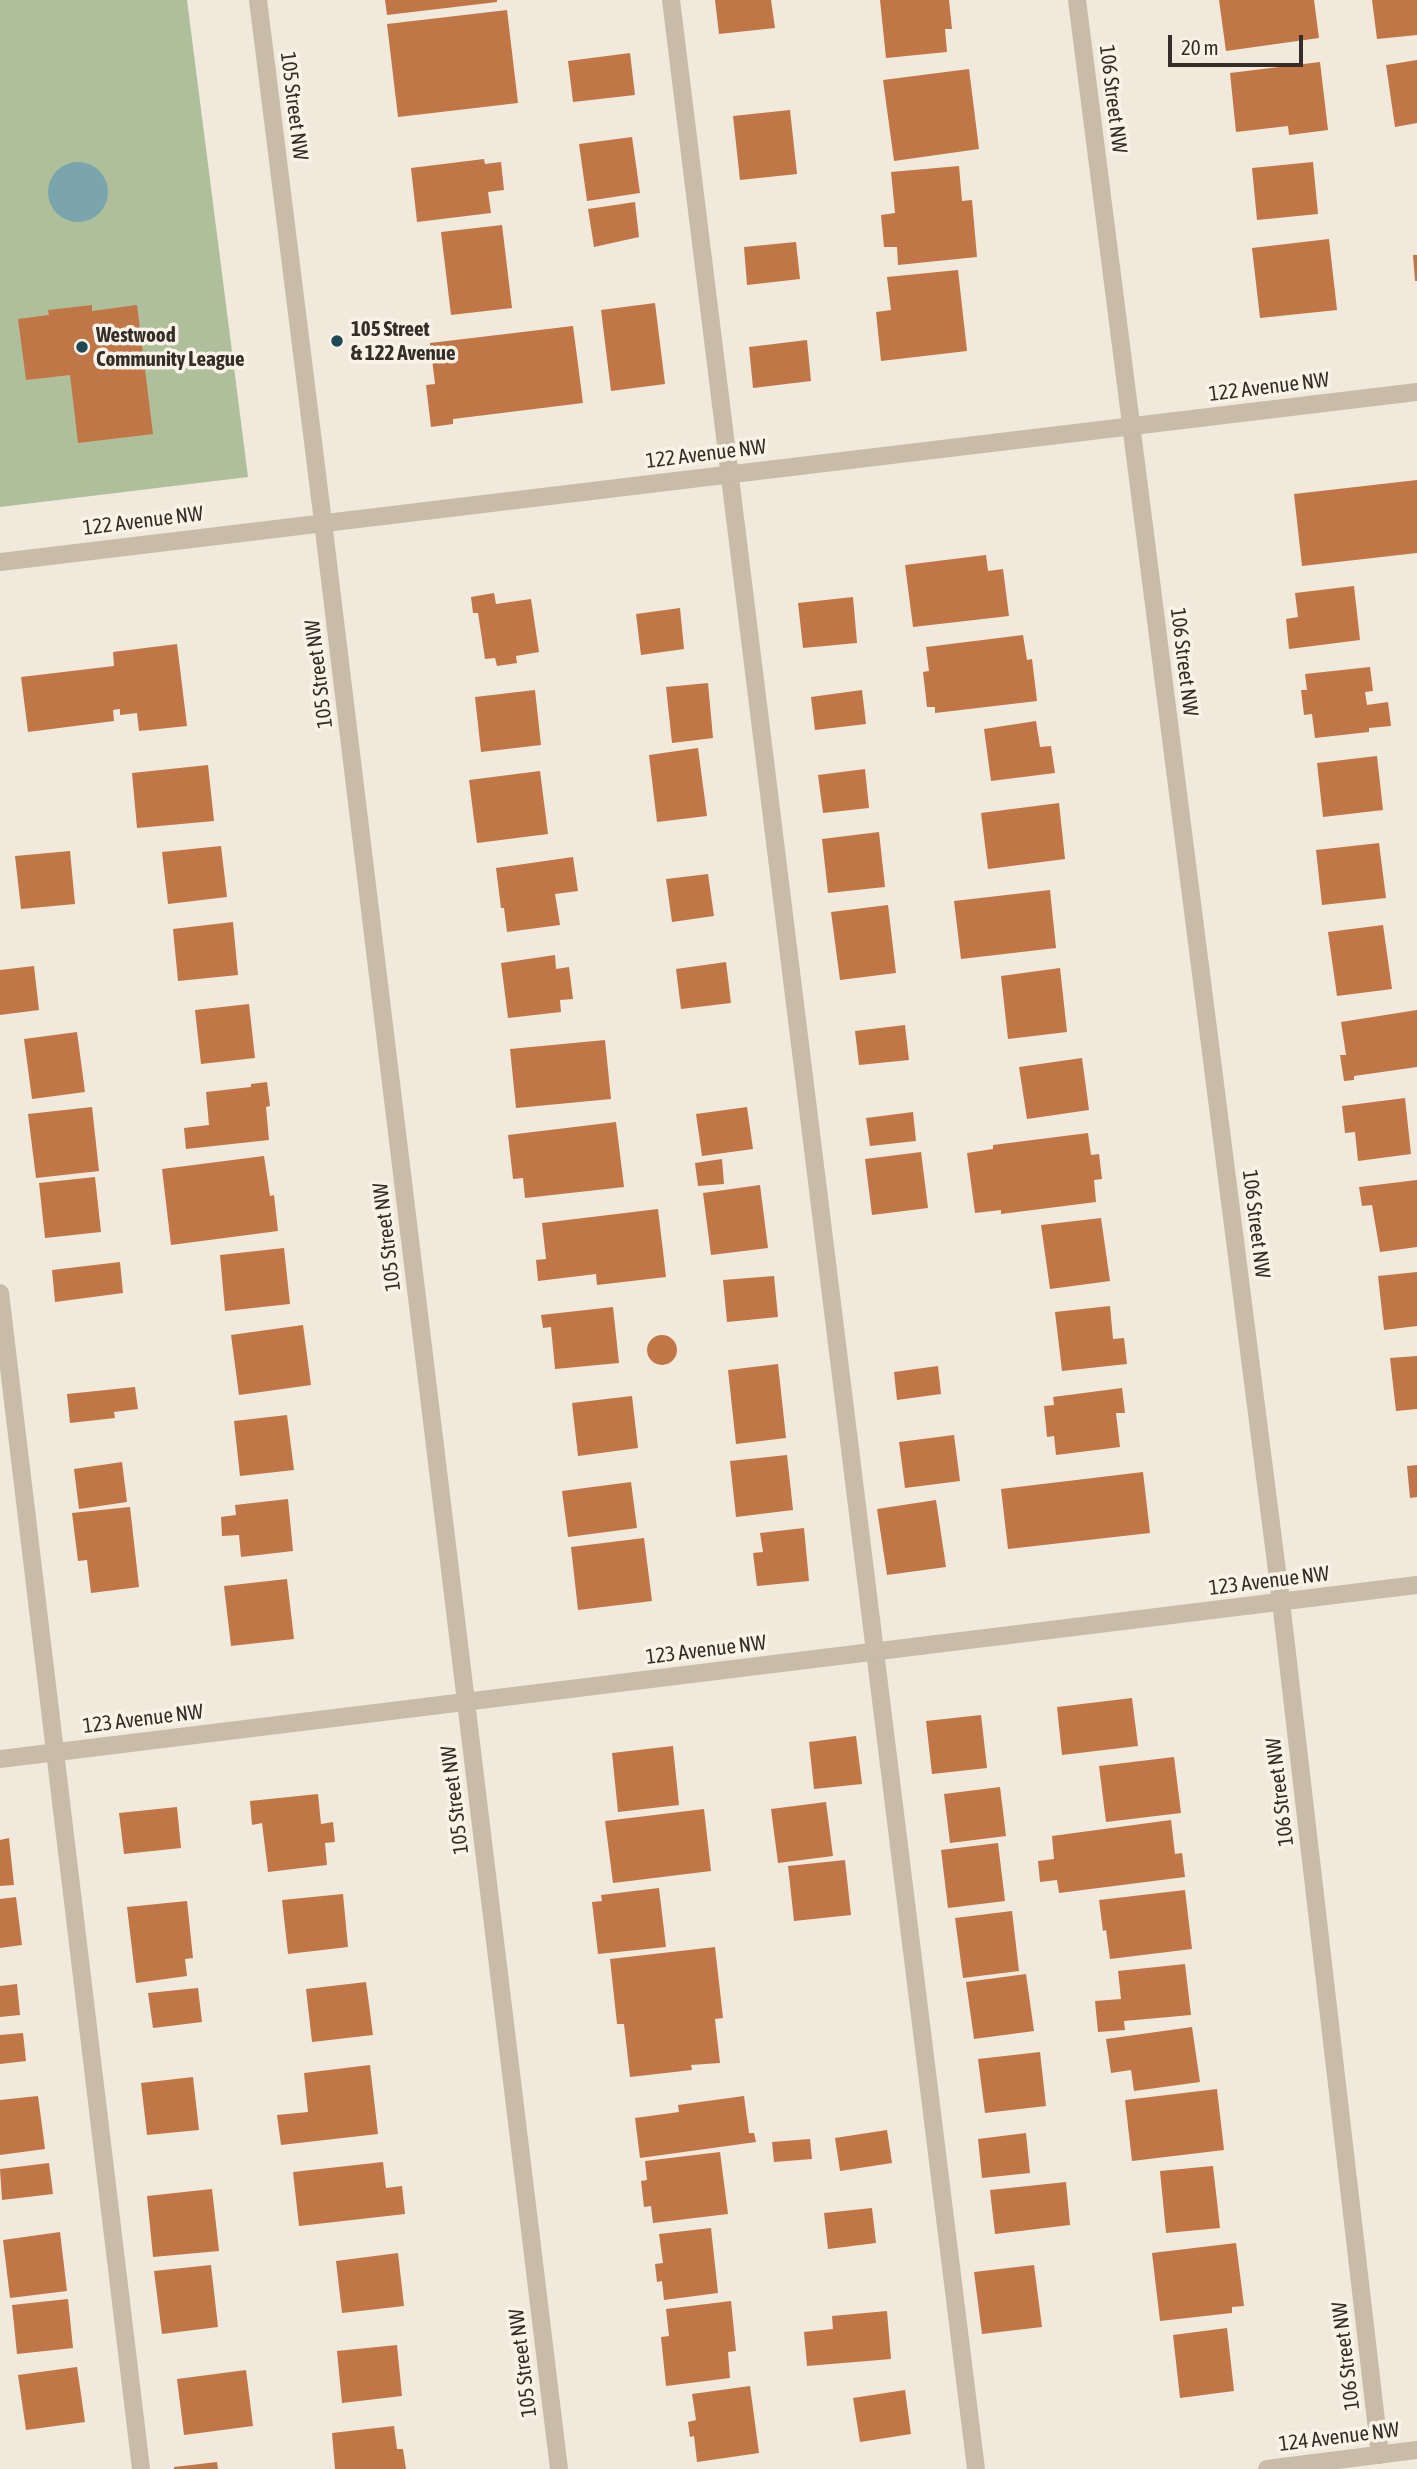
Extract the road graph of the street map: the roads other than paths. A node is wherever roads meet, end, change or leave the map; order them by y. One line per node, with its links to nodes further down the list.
1 (258, 0): 7 (street, 105 Street NW)
2 (671, 0): 6 (street)
3 (1077, 0): 5 (street, 106 Street NW)
4 (1417, 392): 5 (street, 122 Avenue NW)
5 (1131, 426): 6 (street, 122 Avenue NW); 11 (street, 106 Street NW)
6 (730, 474): 7 (street, 122 Avenue NW); 12 (street)
7 (323, 522): 8 (street, 122 Avenue NW); 13 (street, 105 Street NW)
8 (0, 562)
9 (0, 1293): 14 (street)
10 (1417, 1585): 11 (street, 123 Avenue NW)
11 (1281, 1602): 12 (street, 123 Avenue NW); 17 (street, 106 Street NW)
12 (875, 1652): 13 (street, 123 Avenue NW); 20 (street)
13 (466, 1702): 14 (street, 123 Avenue NW); 19 (street, 105 Street NW)
14 (55, 1752): 15 (street, 123 Avenue NW); 18 (street)
15 (0, 1759)
16 (1417, 2450): 17 (street, 124 Avenue NW)
17 (1380, 2455): 21 (street, 124 Avenue NW)
18 (141, 2469)
19 (559, 2469)
20 (976, 2469)
21 (1267, 2469)

